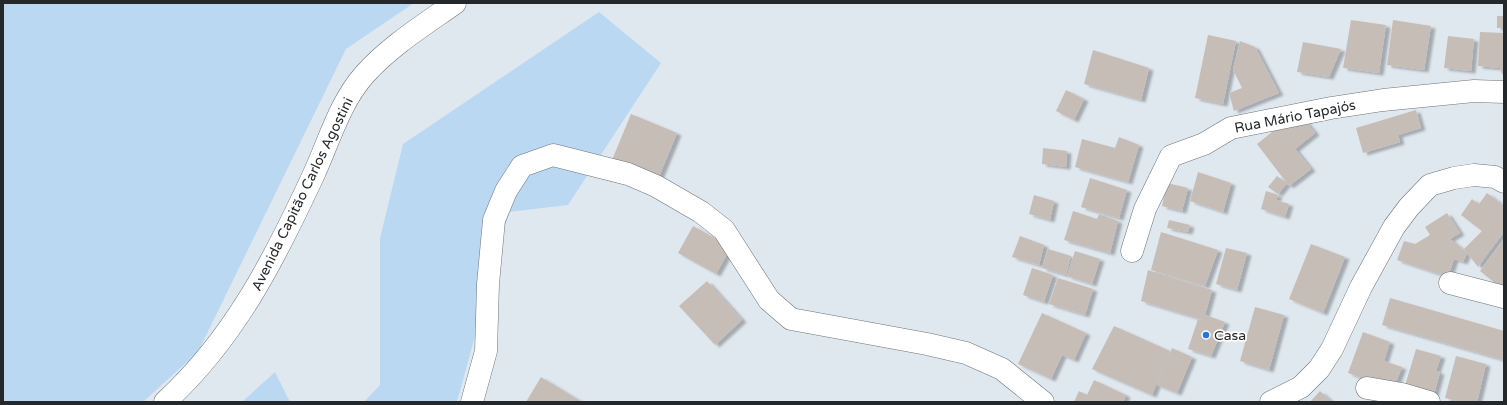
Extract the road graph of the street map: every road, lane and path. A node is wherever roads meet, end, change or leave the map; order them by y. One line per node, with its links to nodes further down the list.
1 (455, 3): 8 (street, Avenida Capitão Carlos Agostini)
2 (1504, 92): 4 (street, Rua Mário Tapajós)
3 (1504, 182): 11 (street)
4 (1132, 251)
5 (1450, 283): 6 (street)
6 (1504, 297)
7 (1367, 388): 12 (street)
8 (165, 402)
9 (472, 402): 10 (street)
10 (1043, 402)
11 (1271, 402)
12 (1429, 402)

